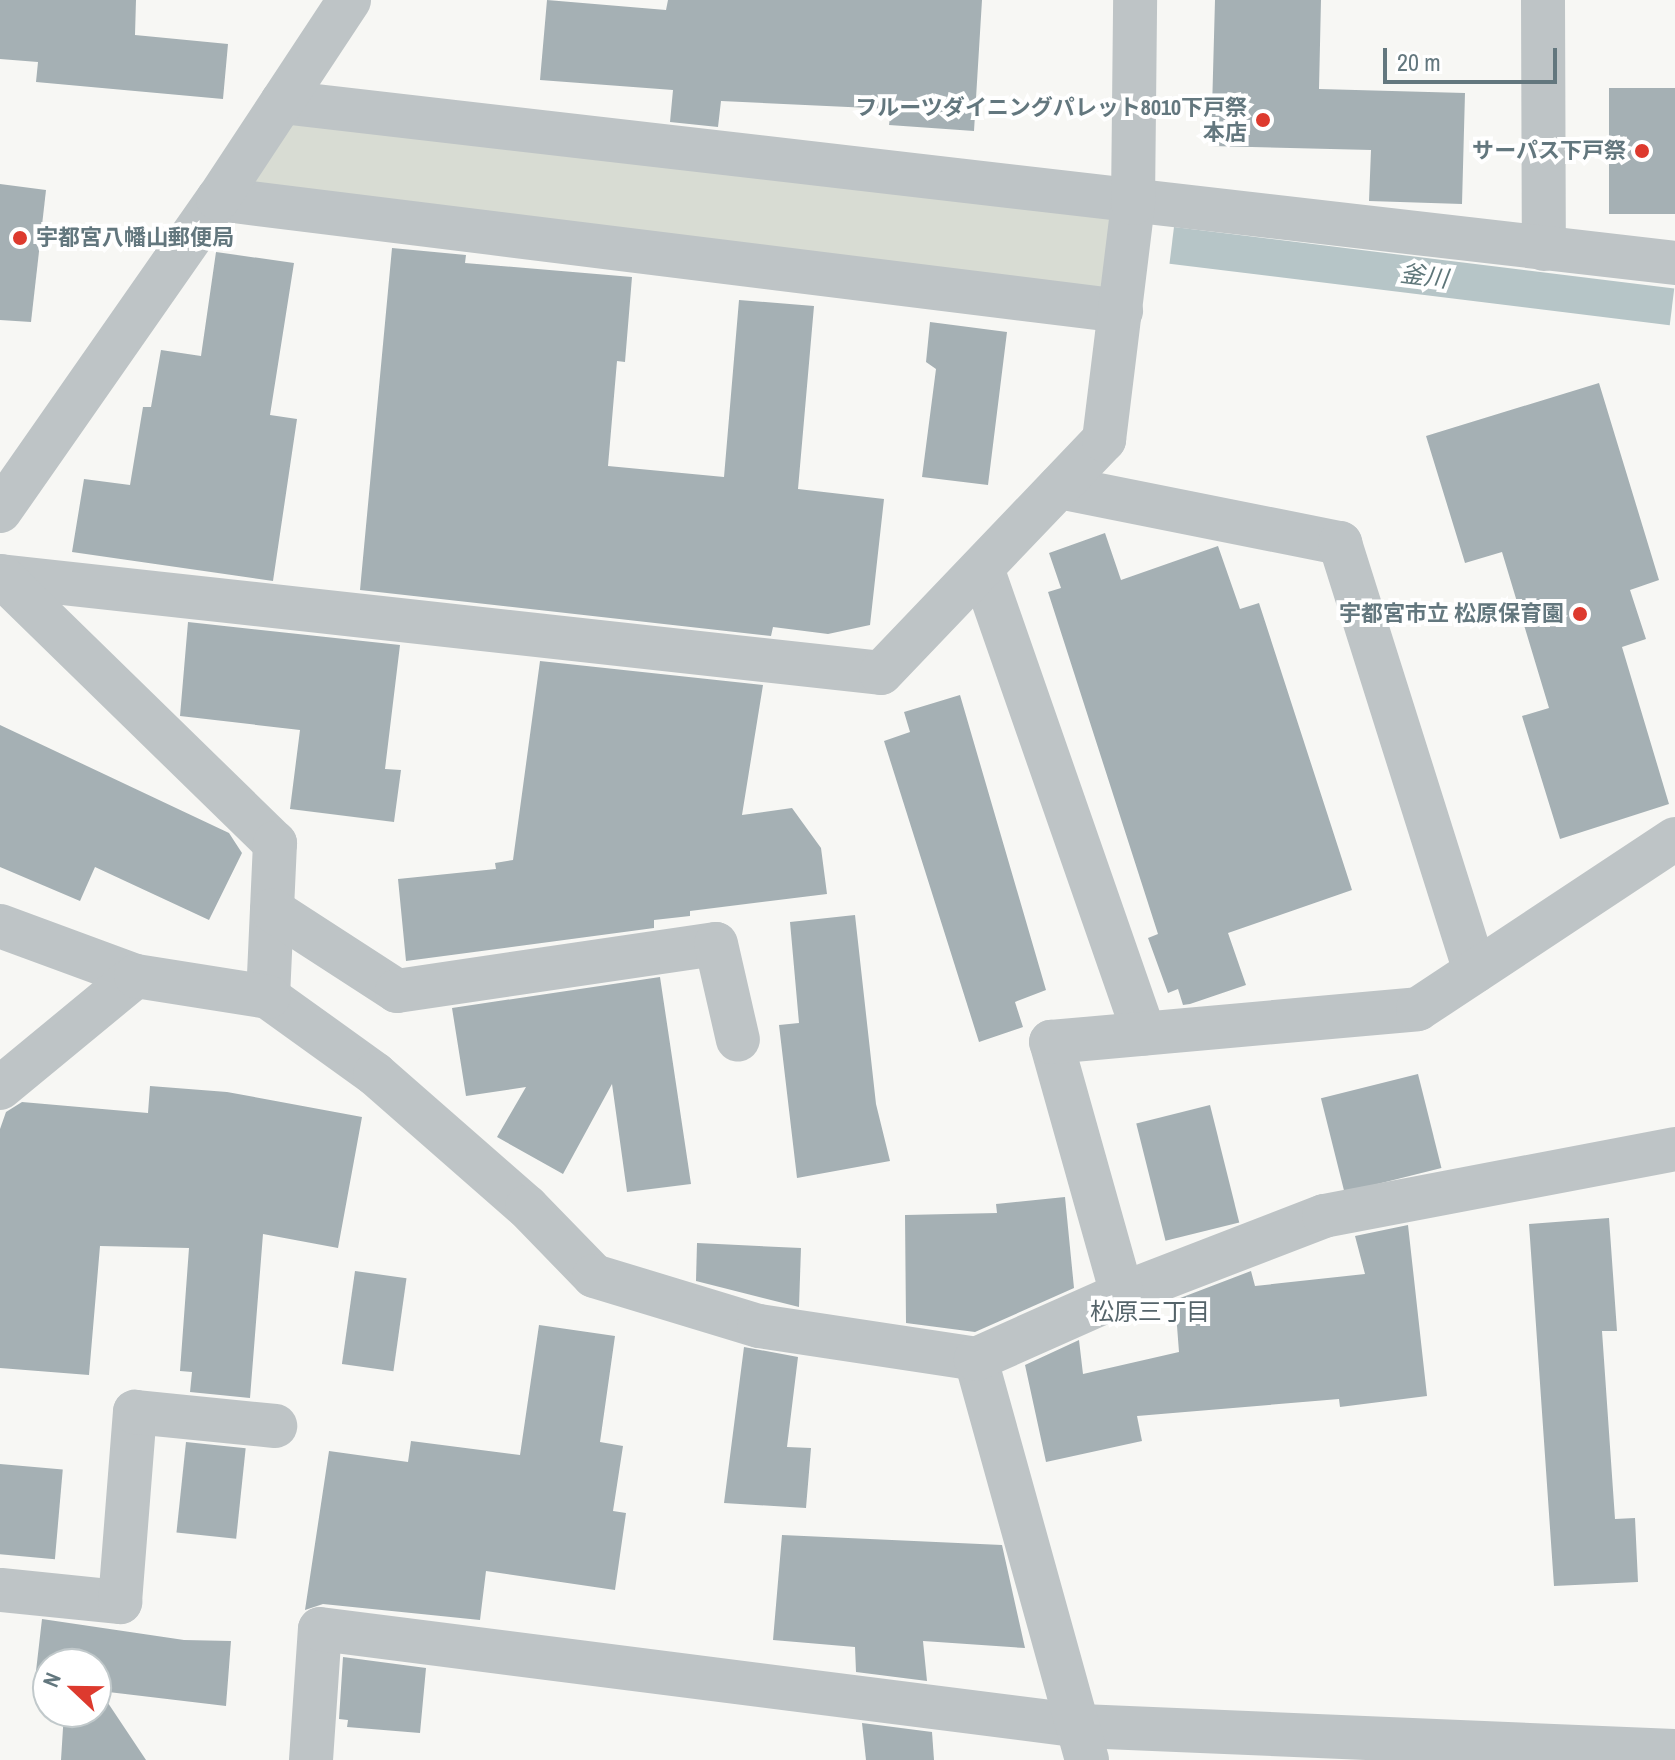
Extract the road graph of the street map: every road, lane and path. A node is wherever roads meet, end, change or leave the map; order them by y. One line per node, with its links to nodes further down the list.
1 (349, 0): 4 (street)
2 (1135, 0): 6 (street)
3 (1543, 0): 7 (street)
4 (276, 111): 5 (street); 6 (street)
5 (224, 189): 9 (street); 11 (street)
6 (1132, 213): 7 (street); 9 (street)
7 (1544, 249): 8 (street)
8 (1675, 263)
9 (1122, 300): 10 (street)
10 (1059, 487): 12 (street); 17 (street)
11 (0, 511)
12 (982, 568): 13 (street); 20 (street)
13 (0, 576): 15 (street)
14 (1675, 839): 17 (street)
15 (272, 910): 19 (street); 21 (street)
16 (0, 926): 18 (street)
17 (1475, 971): 20 (street)
18 (136, 976): 19 (street); 22 (street)
19 (268, 997): 25 (street)
20 (1144, 1034): 24 (street)
21 (738, 1040)
22 (0, 1088)
23 (1675, 1149): 24 (street)
24 (1122, 1294): 25 (street)
25 (976, 1359): 28 (street)
26 (275, 1426): 27 (street)
27 (0, 1595)
28 (1084, 1743): 29 (street); 30 (street)
29 (1675, 1751)
30 (311, 1760)

